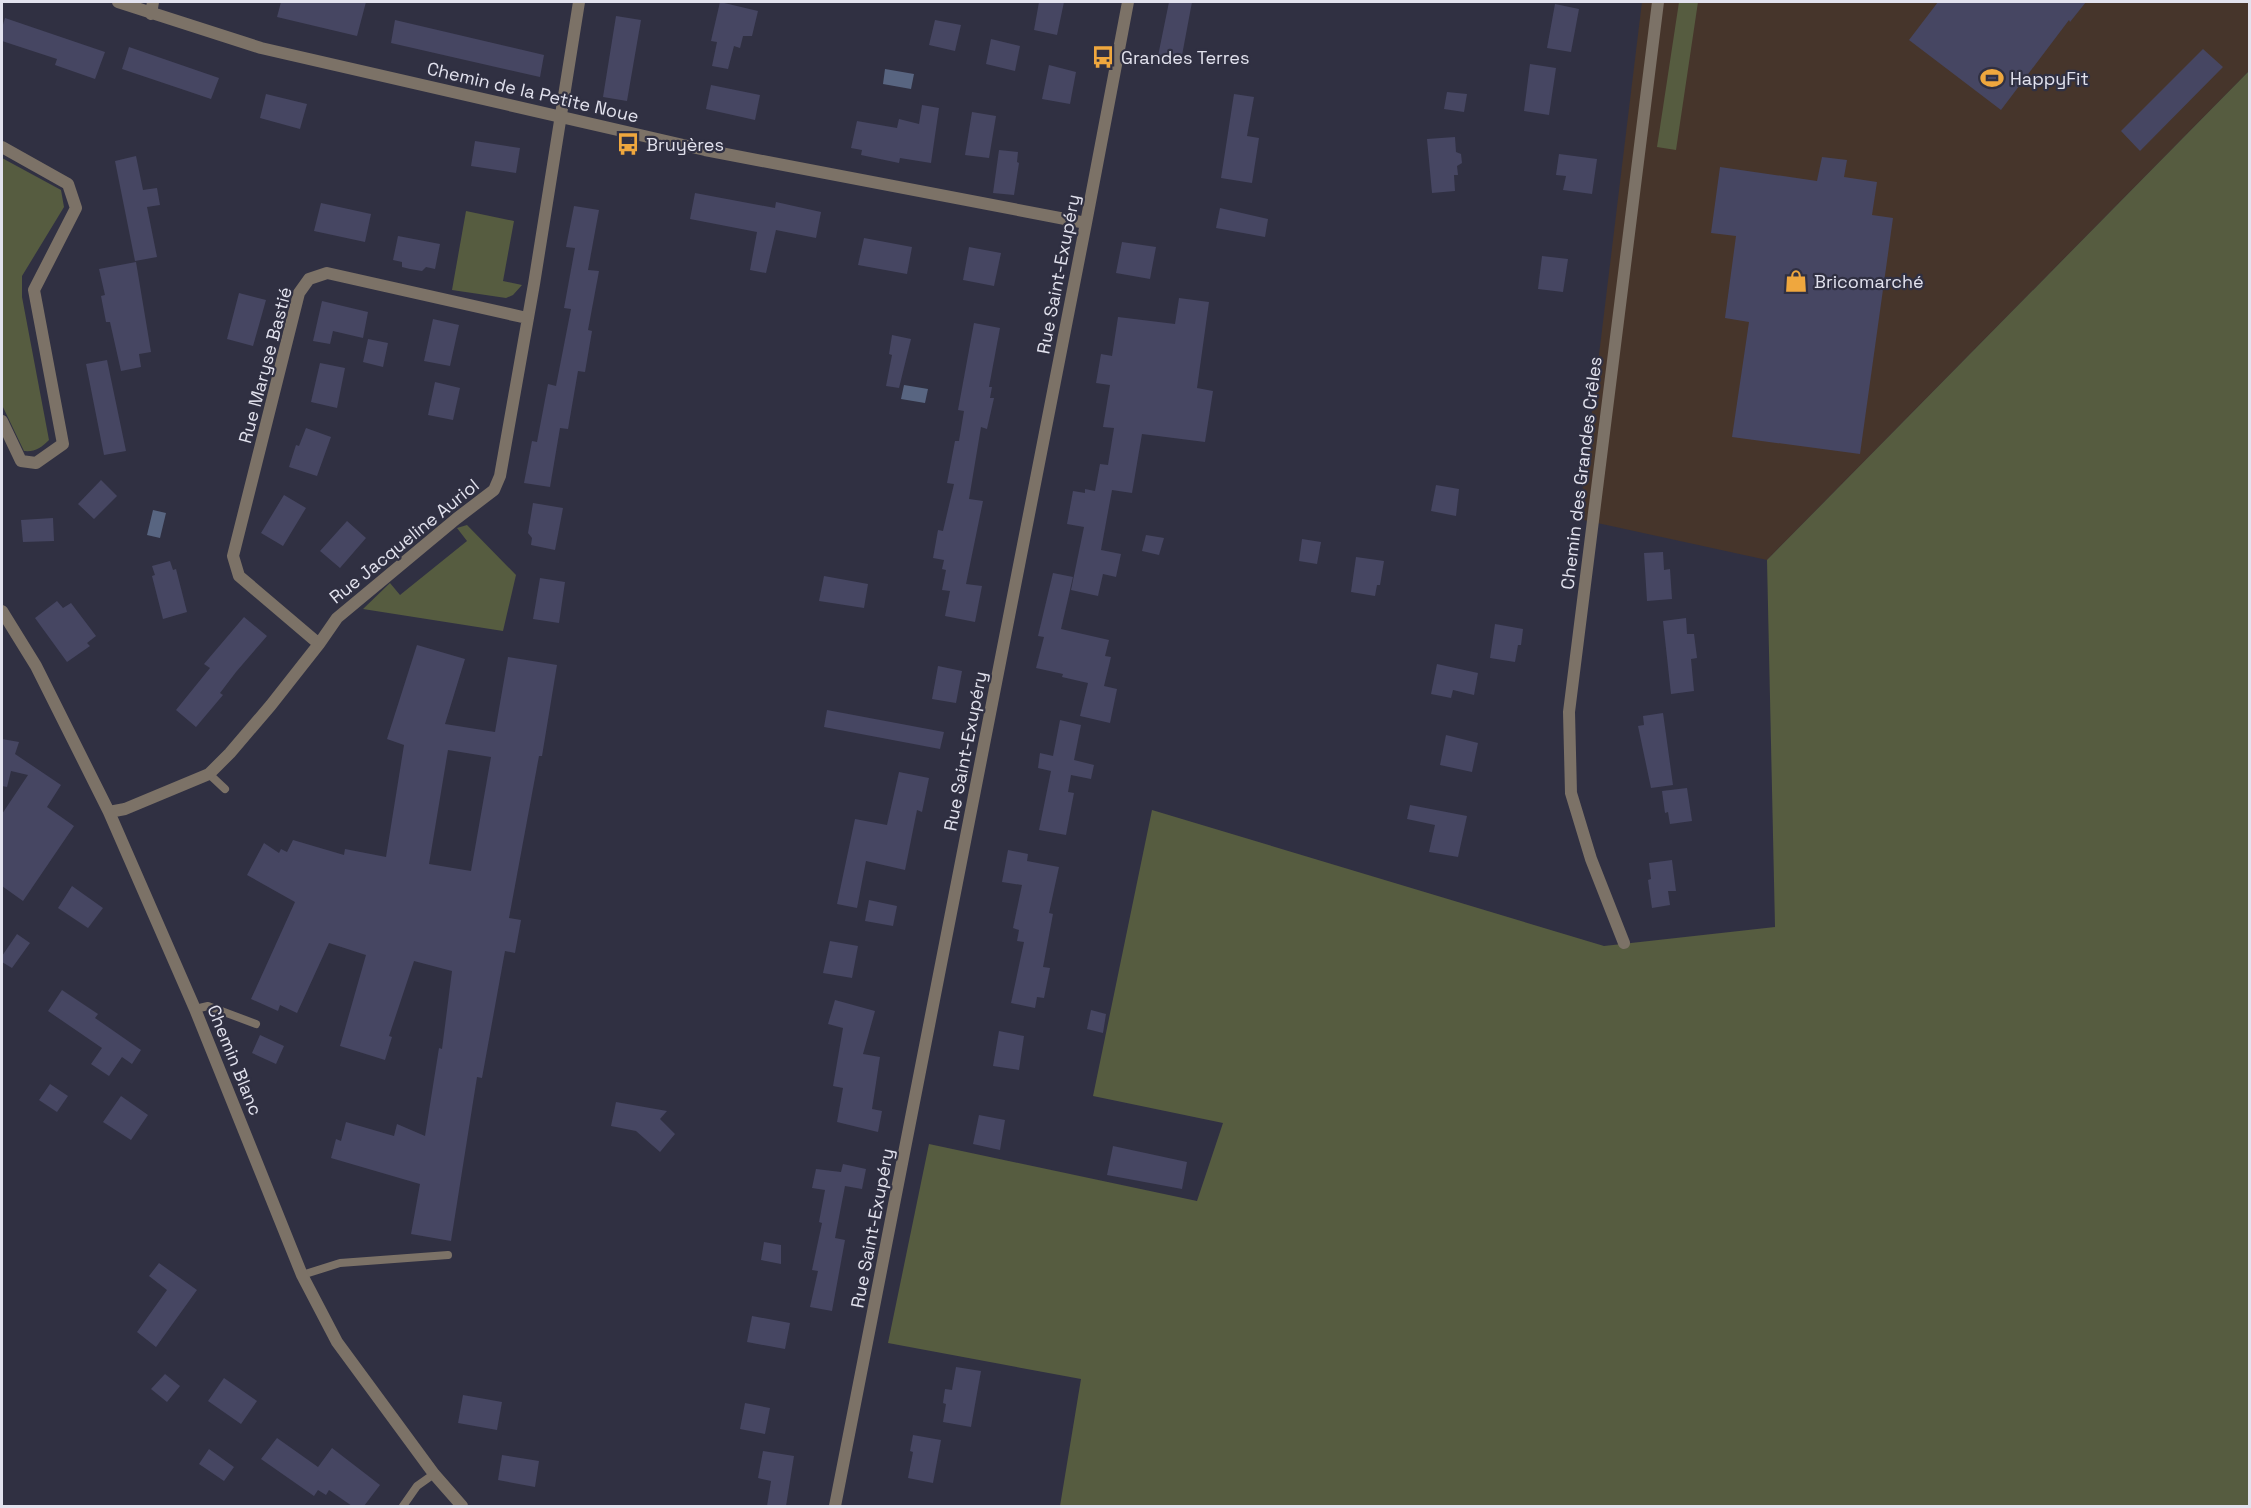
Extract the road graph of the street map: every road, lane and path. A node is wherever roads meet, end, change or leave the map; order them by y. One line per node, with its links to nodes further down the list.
1 (118, 2): 5 (street, Chemin de la Petite Noue)
2 (579, 2): 6 (street, Rue Jacqueline Auriol)
3 (1128, 2): 8 (street, Rue Saint-Exupéry)
4 (1658, 2): 16 (street, Chemin des Grandes Crêles)
5 (152, 8): 6 (street, Chemin de la Petite Noue)
6 (560, 117): 8 (street, Chemin de la Petite Noue); 9 (street, Rue Jacqueline Auriol)
7 (2, 147): 10 (street)
8 (1086, 224): 24 (street, Rue Saint-Exupéry)
9 (527, 318): 12 (street, Rue Jacqueline Auriol); 12 (street, Rue Maryse Bastié)
10 (2, 421)
11 (2, 611): 15 (street, Chemin Blanc)
12 (319, 644): 13 (street, Rue Jacqueline Auriol)
13 (209, 774): 14 (lane); 15 (street, Rue Jacqueline Auriol)
14 (225, 789)
15 (109, 812): 17 (street, Chemin Blanc)
16 (1624, 942)
17 (195, 1009): 18 (lane); 20 (street, Chemin Blanc)
18 (256, 1024)
19 (448, 1255): 20 (lane)
20 (302, 1275): 21 (street, Chemin Blanc)
21 (434, 1474): 22 (lane); 23 (street, Chemin Blanc)
22 (403, 1506)
23 (462, 1506)
24 (835, 1506)

